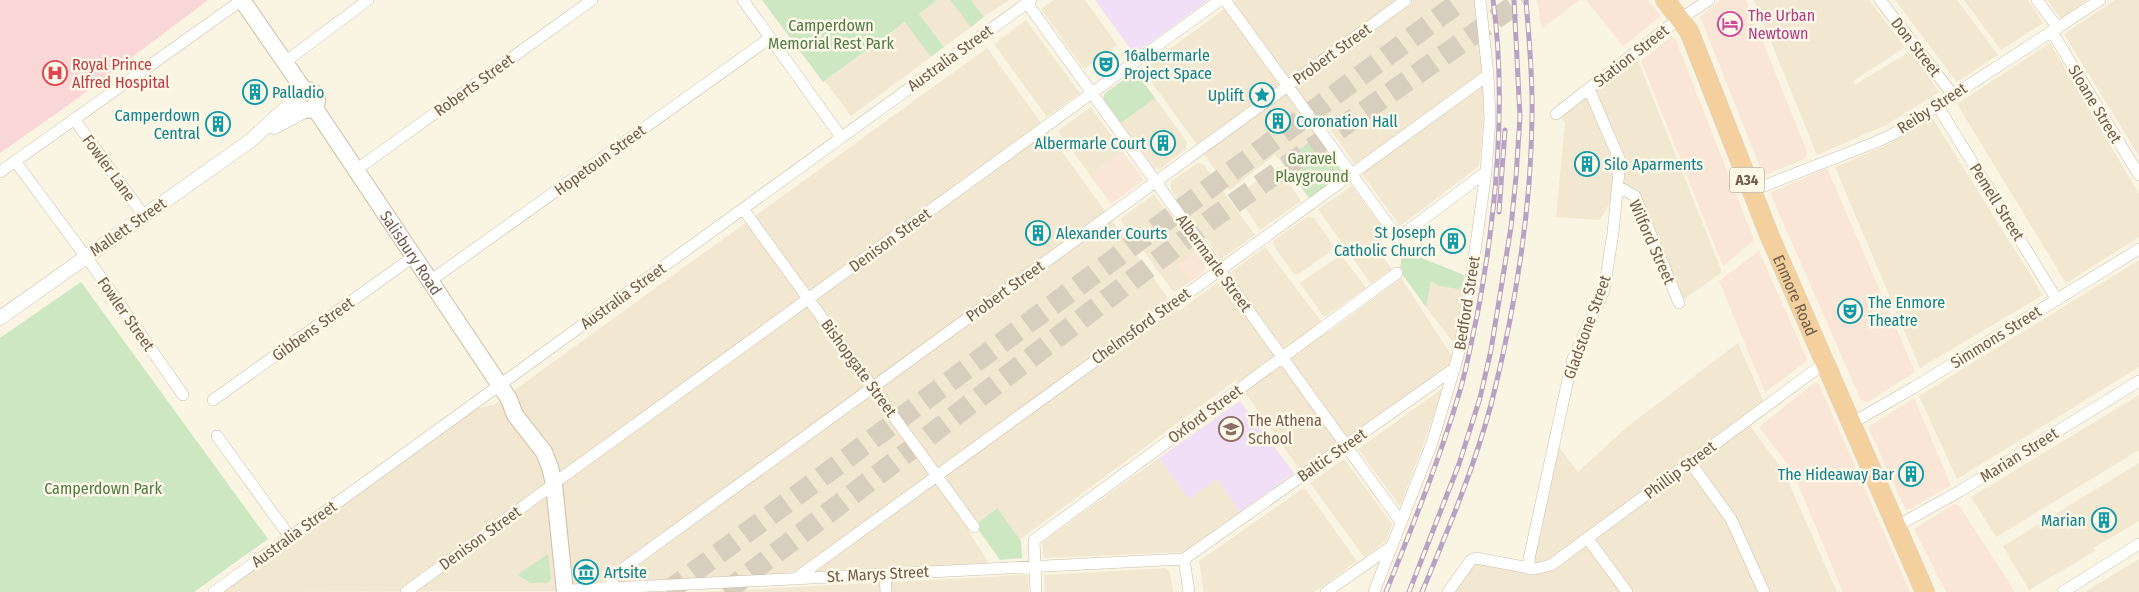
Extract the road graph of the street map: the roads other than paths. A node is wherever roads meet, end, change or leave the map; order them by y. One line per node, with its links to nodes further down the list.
1 (242, 0): 18 (main road, Salisbury Road); 27 (street)
2 (368, 0): 18 (street)
3 (592, 0): 30 (street, Roberts Street)
4 (743, 0): 17 (street)
5 (1220, 0): 22 (street, Denison Street)
6 (1225, 0): 20 (street)
7 (1406, 0): 20 (street, Probert Street)
8 (1480, 0): 19 (street, Bedford Street)
9 (1665, 0): 15 (highway, Enmore Road / A34)
10 (1708, 0): 15 (street, Station Street)
11 (1880, 0): 23 (street, Don Street)
12 (2038, 0): 16 (street, Sloane Street)
13 (2100, 0): 16 (street, Reiby Street)
14 (1029, 2): 22 (street, Albermarle Street); 28 (street, Australia Street)
15 (1681, 20): 21 (street, Station Street); 37 (highway, Enmore Road / A34)
16 (2055, 30): 23 (street, Reiby Street); 34 (street, Sloane Street)
17 (770, 38): 28 (street); 45 (street, Hopetoun Street)
18 (285, 62): 24 (main road, Salisbury Road)
19 (1488, 75): 32 (street, Bedford Street); 33 (street, Chelmsford Street)
20 (1288, 86): 33 (street); 35 (street, Probert Street)
21 (1589, 89): 26 (street, Station Street); 36 (street, Gladstone Street)
22 (1092, 94): 35 (street, Albermarle Street); 46 (street, Denison Street)
23 (1953, 95): 25 (street, Reiby Street)
24 (306, 101): 30 (main road, Salisbury Road); 39 (street, Mallett Street)
25 (1937, 106): 37 (street, Reiby Street); 47 (street, Pemell Street)
26 (1556, 114)
27 (74, 120): 29 (street); 39 (street, Fowler Lane)
28 (841, 137): 38 (street, Australia Street)
29 (15, 161): 31 (street); 41 (street, Fowler Street)
30 (356, 170): 42 (main road, Salisbury Road)
31 (0, 172)
32 (1486, 172): 33 (street); 52 (street, Bedford Street)
33 (1351, 174): 43 (street, Chelmsford Street)
34 (2139, 175)
35 (1156, 182): 43 (street, Albermarle Street); 54 (street, Probert Street)
36 (1619, 187): 48 (street, Wilford Street); 73 (street, Gladstone Street)
37 (1751, 191): 51 (highway, Enmore Road / A34)
38 (743, 209): 46 (street, Bishopgate Street); 55 (street, Australia Street)
39 (144, 216): 41 (street, Mallett Street)
40 (2139, 249): 47 (street, Simmons Street)
41 (86, 257): 49 (street, Mallett Street); 56 (street, Fowler Street)
42 (414, 257): 45 (main road, Salisbury Road); 57 (street, Gibbens Street)
43 (1218, 269): 50 (street, Albermarle Street); 62 (street, Chelmsford Street)
44 (1397, 273): 50 (street, Oxford Street)
45 (430, 281): 55 (main road, Salisbury Road)
46 (808, 299): 54 (street, Bishopgate Street); 63 (street, Denison Street)
47 (2057, 300): 58 (street, Simmons Street)
48 (1679, 303)
49 (0, 318)
50 (1283, 358): 60 (street, Albermarle Street); 72 (street, Oxford Street)
51 (1826, 362): 58 (highway, Enmore Road / A34); 61 (street, Phillip Street)
52 (1455, 368): 60 (street, Baltic Street); 64 (street, Bedford Street)
53 (2139, 381): 65 (street, Marian Street)
54 (872, 387): 62 (street, Bishopgate Street); 77 (street, Probert Street)
55 (505, 392): 63 (main road, Salisbury Road); 67 (street, Australia Street)
56 (183, 395)
57 (213, 400)
58 (1852, 423): 65 (highway, Enmore Road / A34)
59 (217, 436): 67 (street)
60 (1346, 445): 64 (street, Albermarle Street); 71 (street, Baltic Street)
61 (1690, 462): 68 (street, Phillip Street); 88 (street)
62 (936, 475): 66 (street, Bishopgate Street); 75 (street, Chelmsford Street)
63 (557, 482): 78 (main road, Salisbury Road); 80 (street, Denison Street)
64 (1402, 522): 70 (street, Bedford Street)
65 (1897, 526): 89 (highway, Enmore Road / A34)
66 (974, 527)
67 (290, 537): 79 (street, Australia Street)
68 (1588, 539): 73 (street, Phillip Street); 87 (street)
69 (2139, 544): 90 (street)
70 (1392, 546): 84 (street); 85 (street, Bedford Street)
71 (1184, 559): 72 (street, St. Marys Street); 83 (street)
72 (1035, 566): 74 (street, St. Marys Street); 82 (street)
73 (1530, 569): 86 (street)
74 (885, 574): 75 (street, St. Marys Street); 81 (street)
75 (794, 579): 76 (street, St. Marys Street)
76 (734, 587): 77 (street, St. Marys Street)
77 (611, 588): 78 (street, St. Marys Street)
78 (570, 591)
79 (214, 592)
80 (406, 592)
81 (886, 592)
82 (1036, 592)
83 (1189, 592)
84 (1326, 592)
85 (1374, 592)
86 (1448, 592)
87 (1626, 592)
88 (1764, 592)
89 (1925, 592)
90 (2063, 592)

